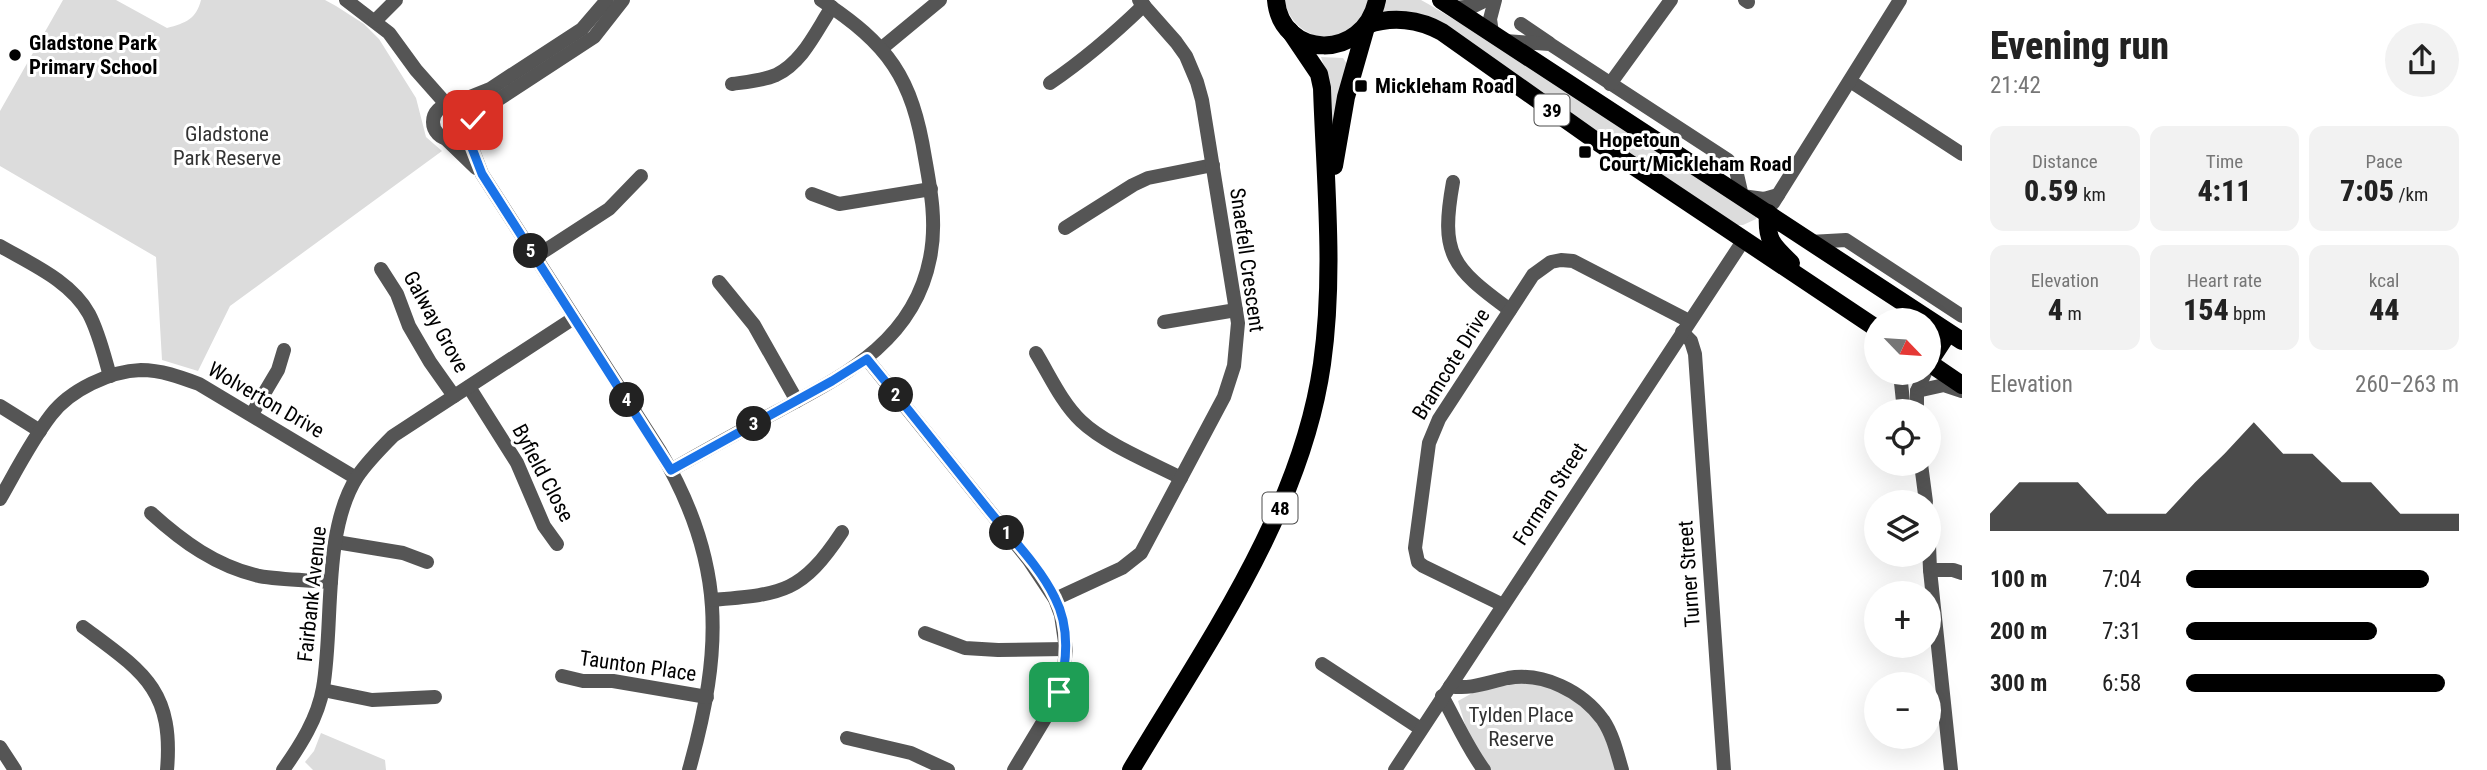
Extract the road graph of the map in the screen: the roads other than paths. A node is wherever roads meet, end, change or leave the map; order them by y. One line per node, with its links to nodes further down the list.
1 (346, 0): 15 (street)
2 (396, 0): 15 (street)
3 (607, 0): 22 (street)
4 (622, 0): 22 (street)
5 (940, 0): 21 (street)
6 (1377, 0): 17 (main road)
7 (1486, 0): 13 (street)
8 (1495, 0): 19 (street)
9 (1671, 0): 26 (street)
10 (1900, 0): 23 (street)
11 (1142, 2): 24 (street); 31 (street, Snaefell Crescent)
12 (1275, 3): 18 (main road)
13 (1449, 3): 19 (main road, 39)
14 (827, 4): 21 (street); 25 (street)
15 (375, 21): 27 (street)
16 (1521, 24): 20 (street)
17 (1367, 26): 18 (main road, 39); 39 (main road, 48); 42 (main road, 39)
18 (1290, 31): 39 (main road, 48)
19 (1499, 37): 20 (street); 38 (main road, 39)
20 (1550, 44): 26 (street)
21 (882, 48): 35 (street)
22 (561, 51): 27 (street); 28 (street)
23 (1850, 81): 30 (street); 37 (street)
24 (1049, 83)
25 (732, 84)
26 (1610, 84): 38 (street)
27 (444, 108): 28 (street); 29 (street)
28 (466, 128): 29 (street); 32 (street)
29 (446, 139): 32 (street)
30 (1959, 147)
31 (1213, 166): 41 (street); 49 (street, Snaefell Crescent)
32 (482, 174): 45 (street)
33 (641, 176): 45 (street)
34 (1453, 182): 50 (street)
35 (931, 189): 36 (street); 60 (street)
36 (812, 194)
37 (1778, 195): 38 (street); 40 (street)
38 (1742, 196): 40 (main road, 39)
39 (1327, 213): 113 (main road, 48)
40 (1768, 214): 42 (main road); 43 (main road, 39); 48 (main road)
41 (1065, 228)
42 (1735, 236): 48 (main road, 39); 55 (street, Forman Street)
43 (1810, 242): 51 (street); 56 (main road, 39)
44 (0, 246): 62 (street)
45 (535, 257): 52 (street)
46 (381, 269): 72 (street, Galway Grove)
47 (719, 282): 75 (street)
48 (1822, 292): 53 (main road, 39)
49 (1236, 310): 54 (street); 81 (street, Snaefell Crescent)
50 (1510, 310): 55 (street, Bramcote Drive); 94 (street, Bramcote Drive)
51 (1962, 316)
52 (574, 318): 68 (street, Fairbank Avenue); 79 (street)
53 (1864, 320)
54 (1164, 322)
55 (1685, 327): 57 (street, Forman Street); 63 (street, Turner Street)
56 (1944, 335)
57 (1670, 350): 63 (street); 94 (street, Forman Street)
58 (284, 351): 77 (street)
59 (1036, 353): 81 (street)
60 (867, 359): 75 (street); 92 (street)
61 (1941, 370): 67 (main road)
62 (110, 376): 77 (street, Wolverton Drive); 78 (street, Wolverton Drive)
63 (1695, 376): 117 (street, Turner Street)
64 (1901, 385): 69 (street)
65 (1903, 385): 69 (street)
66 (1920, 385): 70 (street)
67 (1962, 385)
68 (469, 387): 72 (street, Fairbank Avenue); 86 (street, Byfield Close)
69 (1901, 390): 73 (street)
70 (1917, 391): 71 (street); 74 (street)
71 (1962, 391)
72 (454, 396): 80 (street, Fairbank Avenue)
73 (1902, 399)
74 (1917, 399)
75 (797, 401): 79 (street)
76 (0, 406): 78 (street)
77 (252, 414): 80 (street, Wolverton Drive)
78 (40, 431): 82 (street, Wolverton Drive)
79 (671, 470): 93 (street)
80 (356, 478): 85 (street, Fairbank Avenue)
81 (1181, 478): 92 (street, Snaefell Crescent)
82 (0, 499)
83 (151, 513): 91 (street)
84 (842, 532): 93 (street)
85 (336, 542): 87 (street); 91 (street, Fairbank Avenue)
86 (557, 544)
87 (428, 562)
88 (1930, 567): 89 (street)
89 (1930, 570): 90 (street); 118 (street)
90 (1962, 573)
91 (331, 582): 100 (street, Fairbank Avenue)
92 (1055, 598): 97 (street)
93 (712, 600): 103 (street)
94 (1503, 605): 101 (street, Forman Street)
95 (83, 627): 108 (street)
96 (925, 634): 97 (street)
97 (1066, 649): 112 (street)
98 (1322, 664): 104 (street)
99 (562, 676): 103 (street, Taunton Place)
100 (323, 690): 102 (street); 109 (street, Fairbank Avenue)
101 (1446, 691): 104 (street, Forman Street); 115 (street); 116 (street)
102 (435, 697)
103 (708, 697): 110 (street)
104 (1421, 729): 114 (street, Forman Street)
105 (846, 738): 111 (street)
106 (0, 747): 107 (street)
107 (15, 770)
108 (167, 770)
109 (283, 770)
110 (689, 770)
111 (948, 770)
112 (1014, 770)
113 (1131, 770)
114 (1395, 770)
115 (1484, 770)
116 (1622, 770)
117 (1724, 770)
118 (1951, 770)

